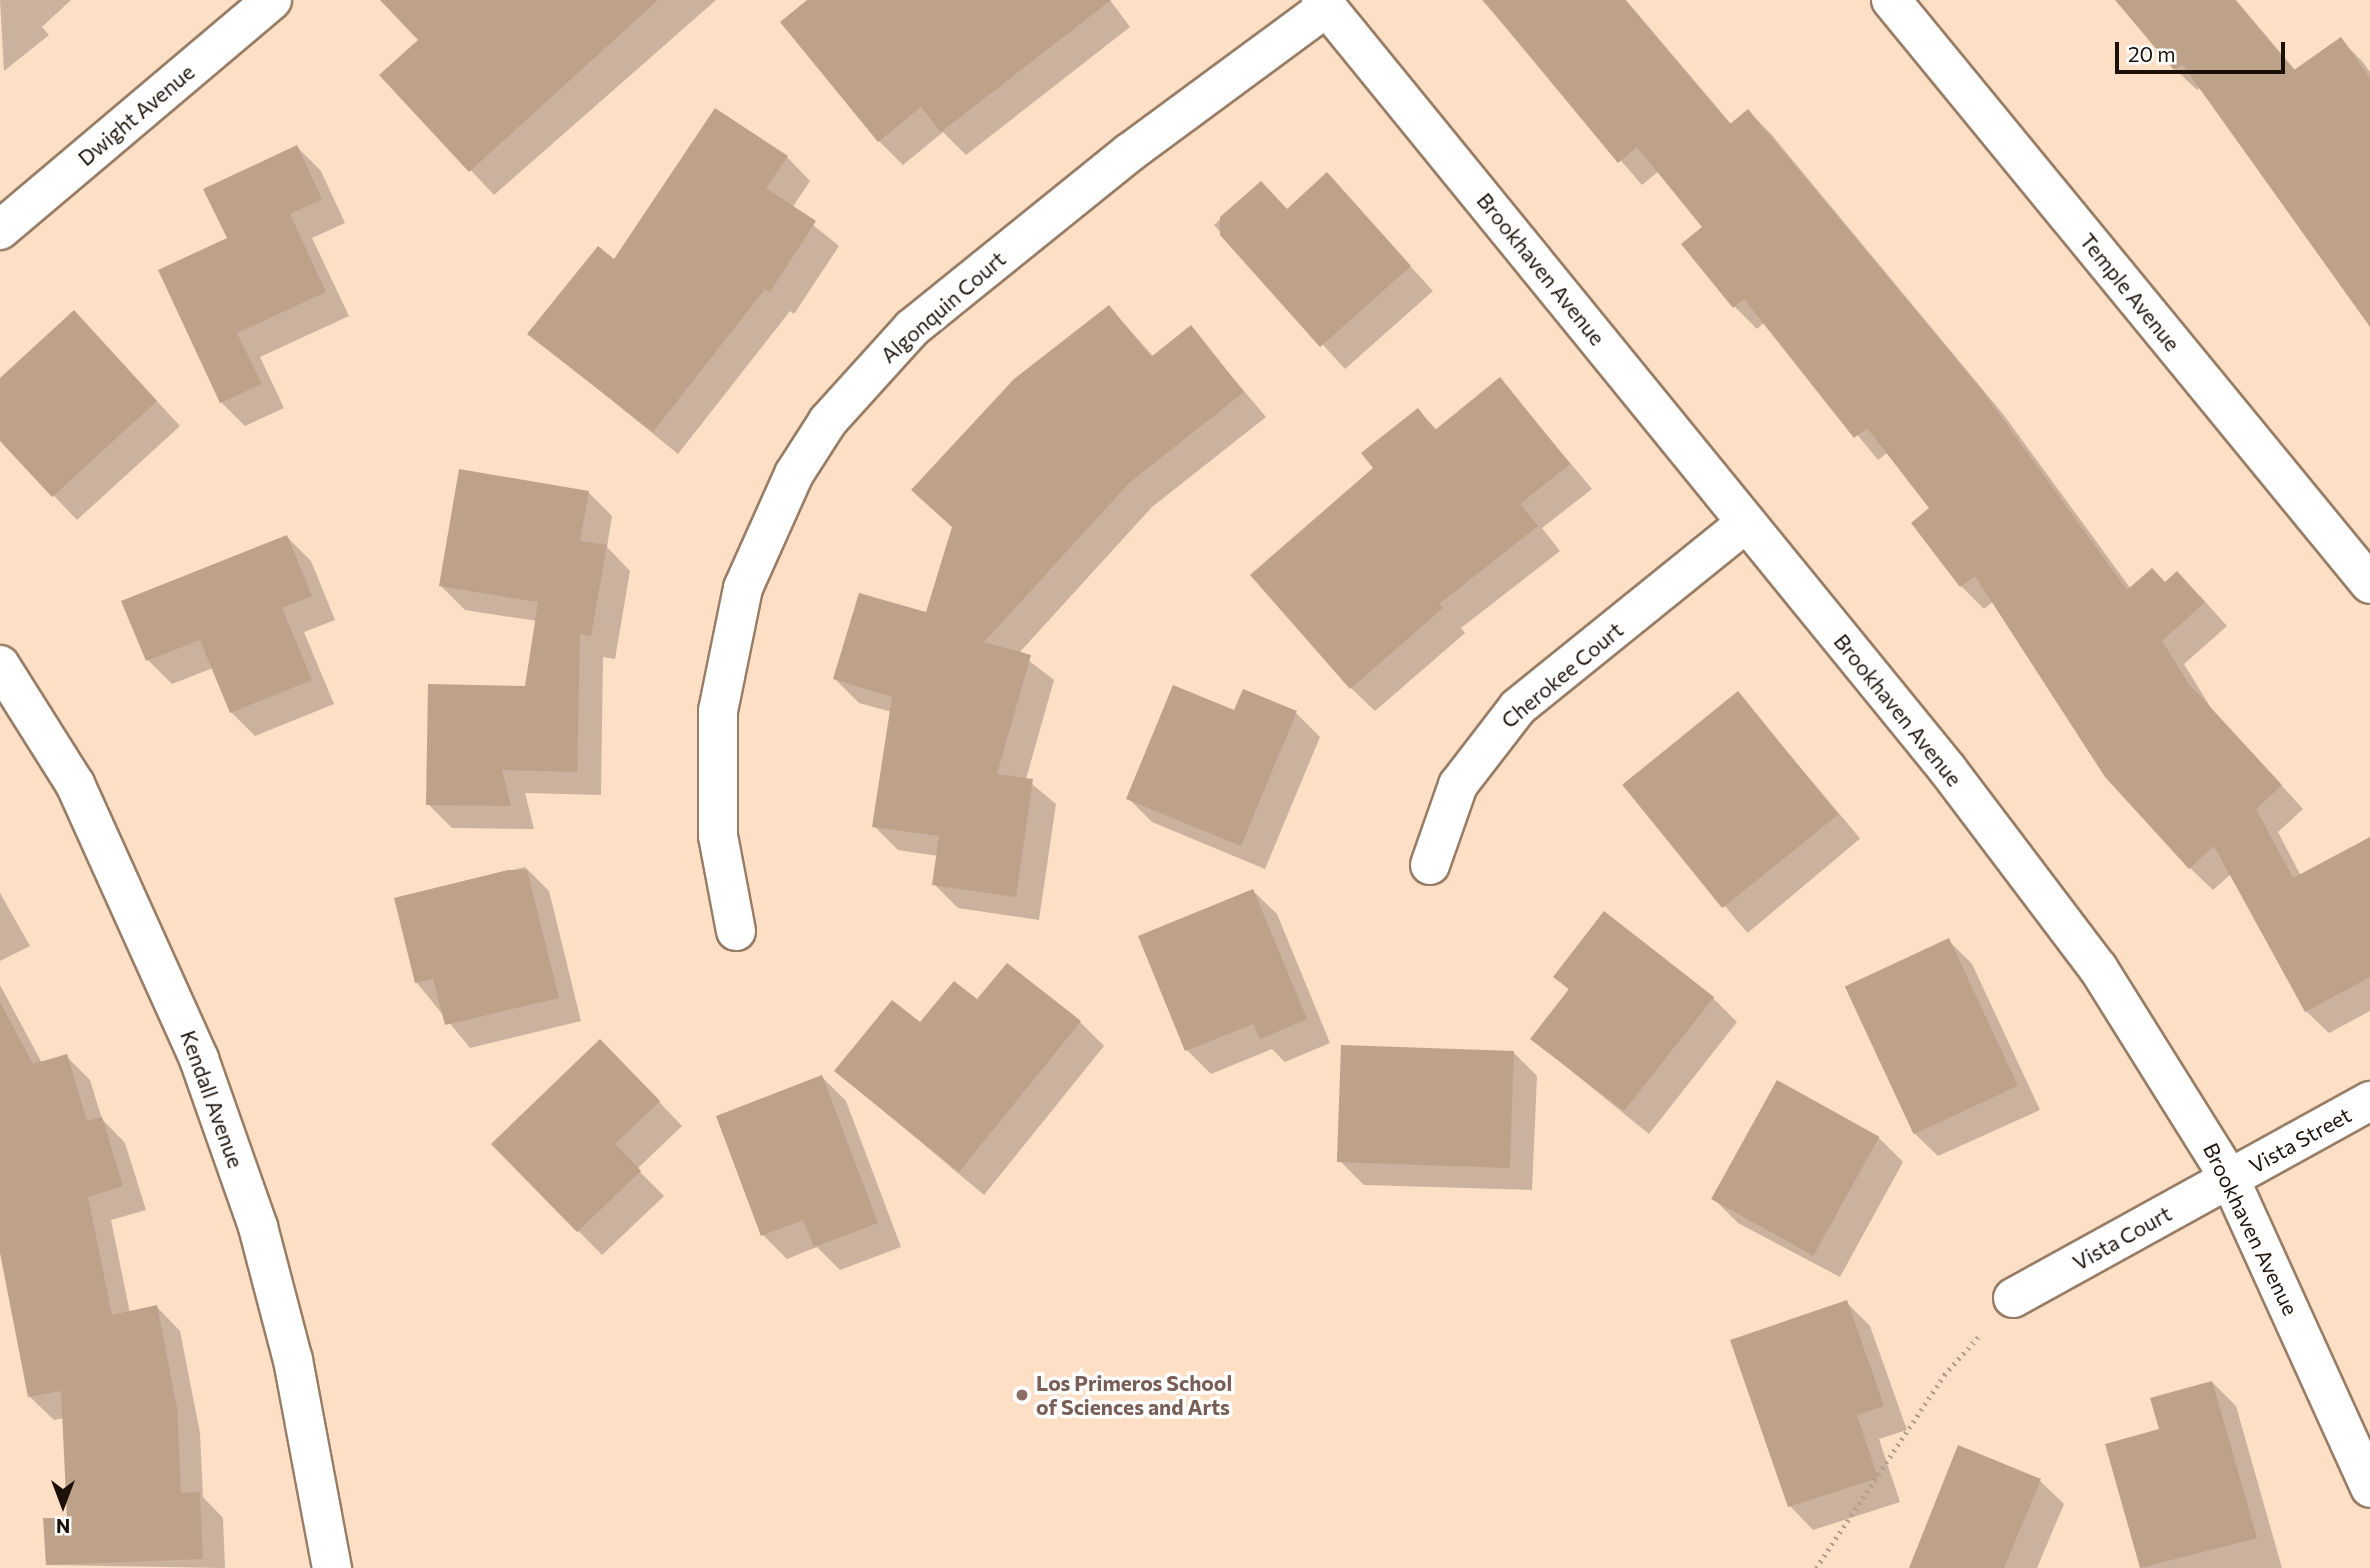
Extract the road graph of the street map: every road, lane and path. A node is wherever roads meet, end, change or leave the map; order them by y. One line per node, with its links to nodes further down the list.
1 (272, 0): 4 (street, Dwight Avenue)
2 (1891, 0): 6 (street, Temple Avenue)
3 (1324, 4): 5 (street, Brookhaven Avenue); 9 (street, Algonquin Court)
4 (0, 230)
5 (1746, 523): 8 (street, Cherokee Court); 11 (street, Brookhaven Avenue)
6 (2370, 584)
7 (0, 665): 14 (street, Kendall Avenue)
8 (1430, 865)
9 (736, 931)
10 (2370, 1101): 11 (street, Vista Street)
11 (2230, 1179): 12 (street, Vista Court); 13 (street, Brookhaven Avenue)
12 (2013, 1298): 15 (path)
13 (2370, 1488)
14 (332, 1568)
15 (1816, 1568)

